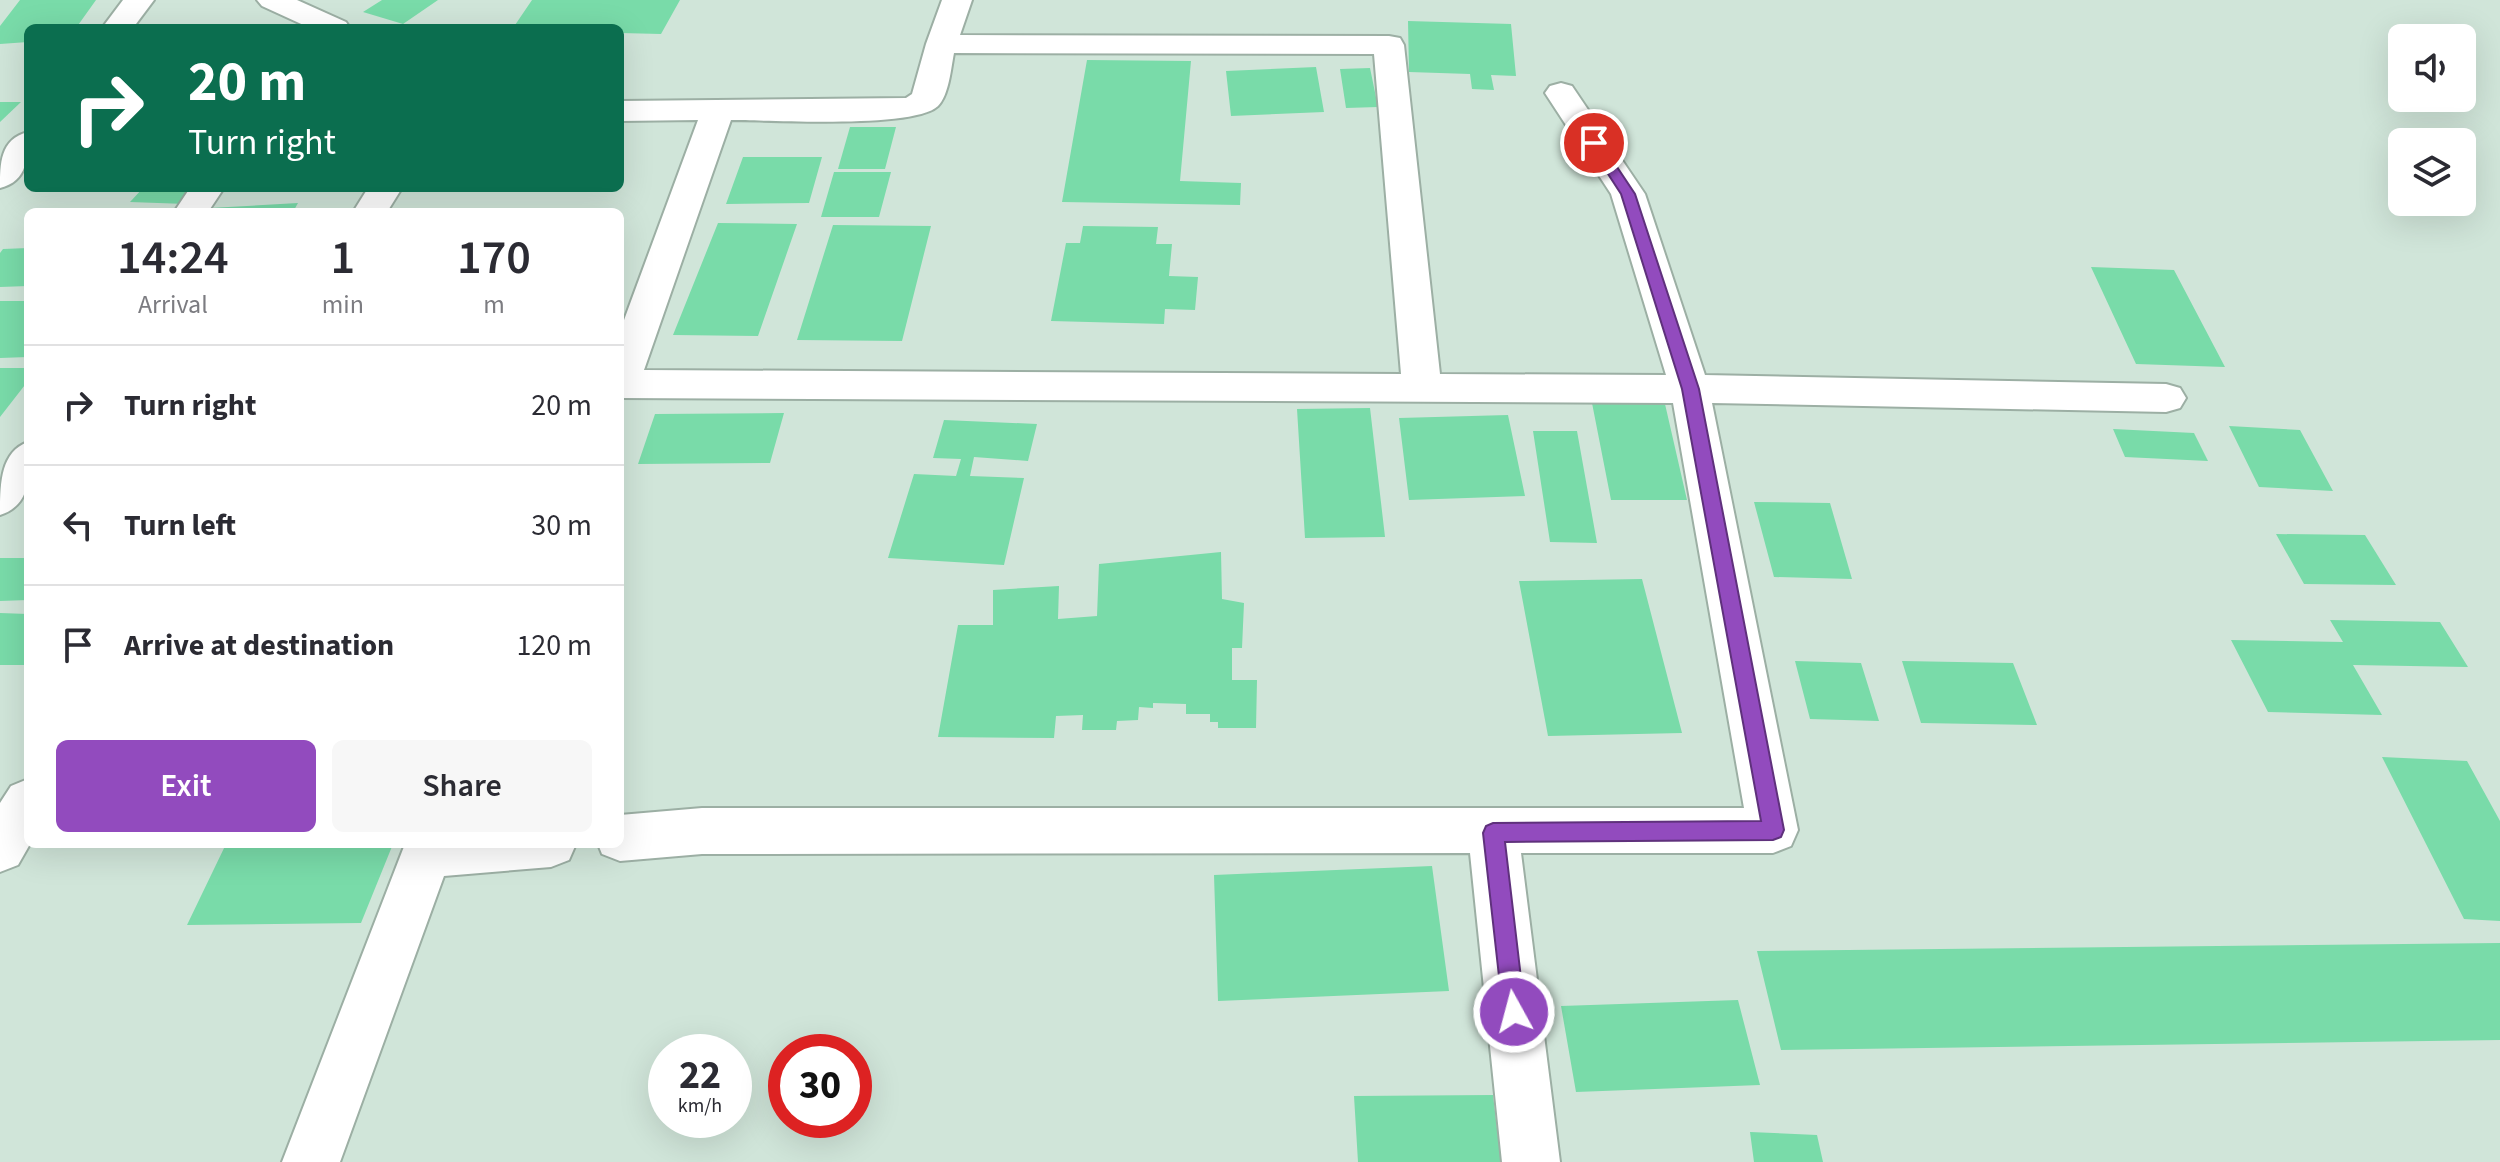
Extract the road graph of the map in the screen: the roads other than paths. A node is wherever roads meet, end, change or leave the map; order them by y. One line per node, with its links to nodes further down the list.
1 (139, 0): 4 (street)
2 (272, 0): 5 (street)
3 (957, 0): 6 (street)
4 (120, 24)
5 (324, 24)
6 (941, 44): 9 (street); 14 (street)
7 (1561, 93): 15 (street)
8 (624, 111): 9 (street)
9 (718, 111): 12 (street)
10 (24, 147): 11 (street)
11 (0, 178)
12 (624, 373)
13 (624, 384): 14 (street)
14 (1422, 388): 15 (street)
15 (1690, 389): 16 (street); 20 (street)
16 (2166, 398)
17 (24, 463): 18 (street)
18 (0, 499)
19 (24, 808): 23 (street)
20 (1493, 833): 21 (street); 26 (street)
21 (624, 838)
22 (453, 848): 24 (street)
23 (0, 849)
24 (428, 849): 25 (street)
25 (311, 1162)
26 (1531, 1162)

